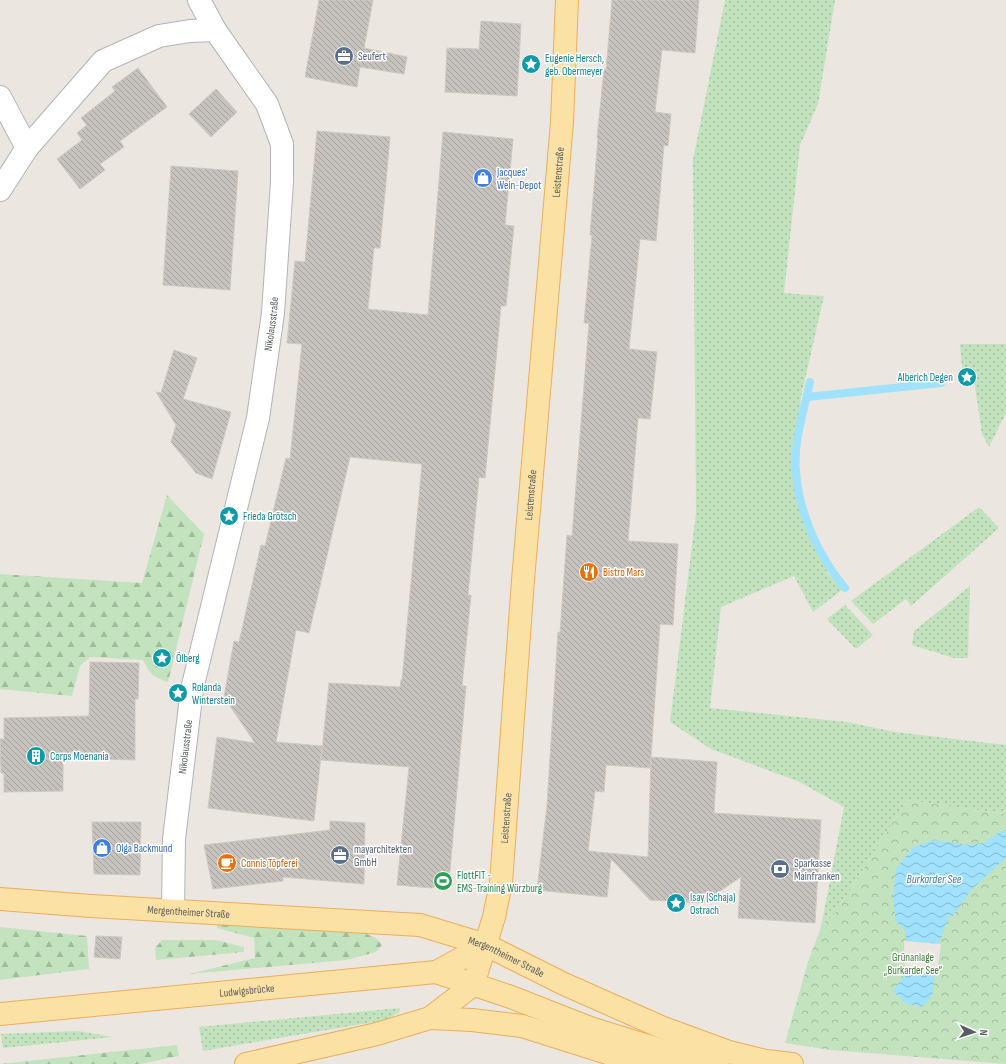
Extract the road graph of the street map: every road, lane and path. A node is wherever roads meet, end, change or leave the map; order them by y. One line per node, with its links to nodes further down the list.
1 (199, 0): 3 (street, Nikolausstraße)
2 (567, 0): 9 (main road, Leistenstraße)
3 (215, 30): 5 (street); 8 (street, Nikolausstraße)
4 (0, 97): 5 (street)
5 (27, 148): 6 (street)
6 (0, 190)
7 (0, 899): 8 (main road, Mergentheimer Straße)
8 (173, 910): 9 (main road, Mergentheimer Straße)
9 (486, 945): 10 (main road, Ludwigsbrücke); 11 (main road, Leistenstraße); 14 (main road, Mergentheimer Straße)
10 (436, 972): 11 (main road); 12 (main road, Ludwigsbrücke)
11 (472, 985): 13 (main road); 15 (main road)
12 (0, 1014)
13 (430, 1018): 15 (main road); 16 (main road)
14 (730, 1052): 15 (main road); 17 (main road)
15 (684, 1057)
16 (246, 1064)
17 (792, 1064)

